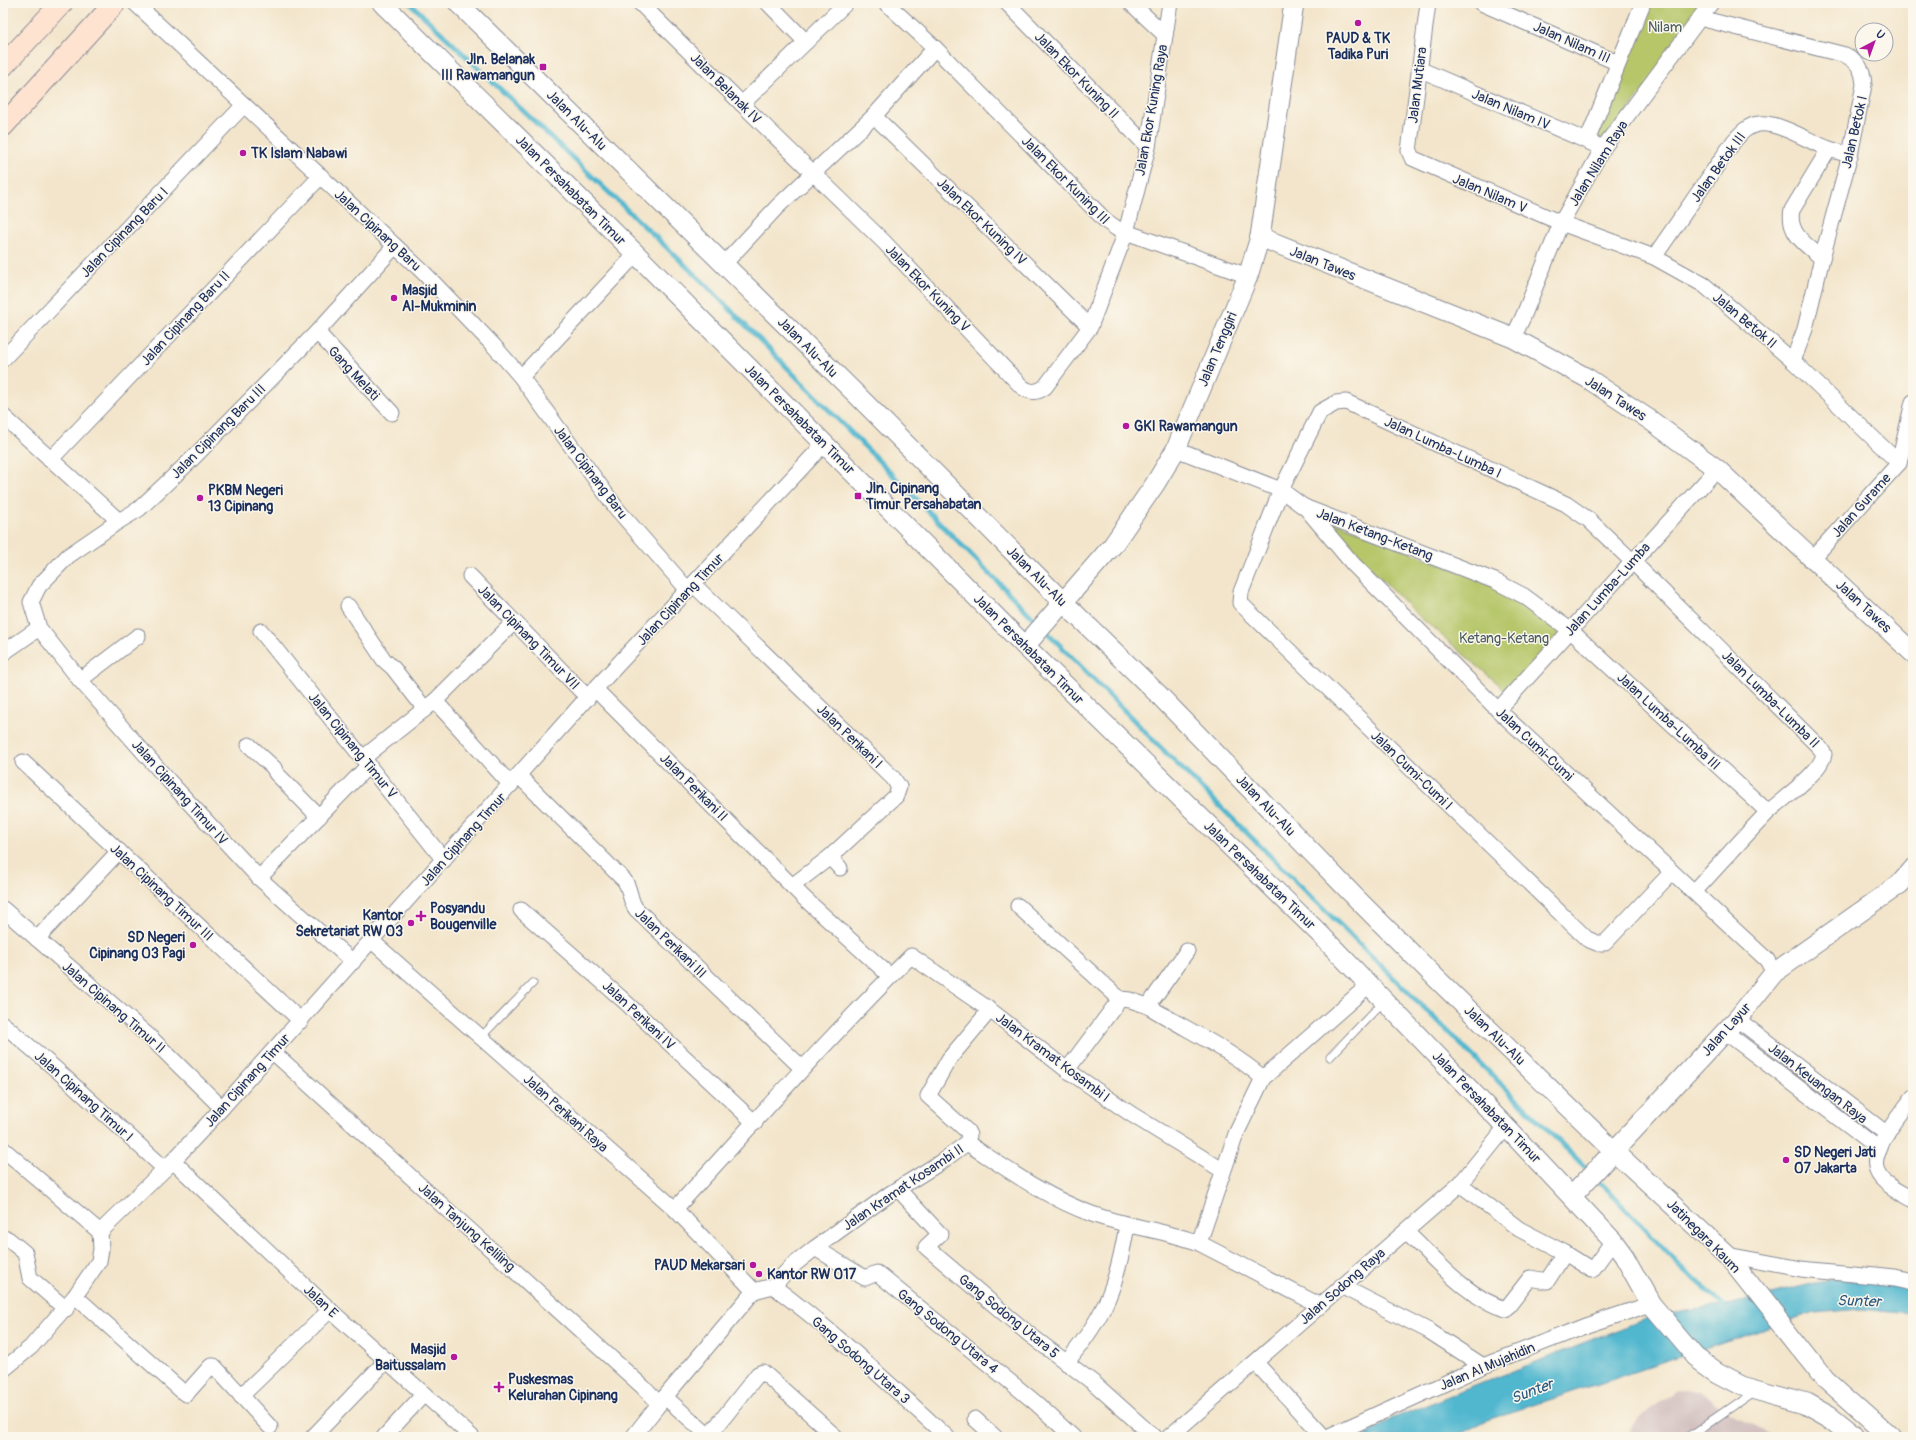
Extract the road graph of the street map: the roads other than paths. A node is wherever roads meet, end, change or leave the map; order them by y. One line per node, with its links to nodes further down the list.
1 (62, 3): 23 (main road)
2 (115, 3): 28 (main road)
3 (135, 3): 26 (street, Jalan Cipinang Baru)
4 (382, 3): 41 (street, Jalan Persahabatan Timur)
5 (458, 3): 44 (street, Jalan Alu-Alu)
6 (640, 3): 25 (street, Jalan Belanak IV)
7 (768, 3): 20 (street)
8 (846, 3): 20 (street)
9 (886, 3): 21 (street, Jalan Ekor Kuning III)
10 (1007, 3): 30 (street, Jalan Ekor Kuning II)
11 (1130, 3): 19 (street)
12 (1170, 3): 19 (street, Jalan Ekor Kuning Raya)
13 (1294, 3): 39 (street, Jalan Tenggiri)
14 (1428, 3): 24 (street, Jalan Mutiara)
15 (1481, 3): 22 (street, Jalan Nilam III)
16 (1643, 3): 22 (street)
17 (1711, 3): 18 (street, Jalan Nilam Raya)
18 (1700, 18): 31 (street, Jalan Nilam Raya); 33 (street, Jalan Betok I)
19 (1164, 35): 30 (street, Jalan Ekor Kuning Raya)
20 (806, 42): 25 (street)
21 (935, 48): 27 (street); 38 (street, Jalan Ekor Kuning III)
22 (1618, 63): 29 (street)
23 (3, 66)
24 (1420, 69): 29 (street, Jalan Nilam IV); 34 (street, Jalan Mutiara)
25 (742, 104): 35 (street, Jalan Belanak IV)
26 (244, 105): 36 (street, Jalan Cipinang Baru); 49 (street, Jalan Cipinang Baru I)
27 (874, 116): 35 (street); 46 (street, Jalan Ekor Kuning IV)
28 (3, 126)
29 (1586, 141): 31 (street, Jalan Nilam IV)
30 (1148, 147): 38 (street, Jalan Ekor Kuning Raya)
31 (1603, 148): 37 (street, Jalan Nilam Raya)
32 (1829, 149): 33 (street, Jalan Betok III); 42 (street, Jalan Betok III); 43 (street)
33 (1850, 155): 43 (street, Jalan Betok I)
34 (1420, 163): 37 (street, Jalan Nilam V)
35 (812, 173): 44 (street); 52 (street, Jalan Ekor Kuning V)
36 (321, 176): 40 (street, Jalan Cipinang Baru); 58 (street, Jalan Cipinang Baru II)
37 (1561, 223): 42 (street, Jalan Betok II); 48 (street, Jalan Nilam Raya)
38 (1126, 232): 45 (street, Jalan Ekor Kuning III); 46 (street, Jalan Ekor Kuning Raya)
39 (1260, 237): 45 (street, Jalan Tenggiri); 48 (street, Jalan Tawes)
40 (395, 246): 47 (street, Jalan Cipinang Baru III); 51 (street, Jalan Cipinang Baru)
41 (636, 254): 51 (street); 56 (street, Jalan Persahabatan Timur)
42 (1654, 257): 50 (street, Jalan Betok II)
43 (1822, 258): 50 (street, Jalan Betok I)
44 (724, 264): 70 (street, Jalan Alu-Alu)
45 (1248, 276): 57 (street, Jalan Tenggiri)
46 (1090, 327): 52 (street, Jalan Ekor Kuning Raya)
47 (317, 332): 54 (street, Gang Melati); 63 (street, Jalan Cipinang Baru III)
48 (1513, 338): 60 (street, Jalan Tawes)
49 (3, 359)
50 (1793, 360): 59 (street, Jalan Betok II)
51 (521, 377): 67 (street, Jalan Cipinang Baru)
52 (1045, 387)
53 (1913, 402): 59 (street, Jalan Gurame)
54 (392, 413)
55 (3, 416): 58 (street)
56 (824, 444): 67 (street, Jalan Cipinang Timur); 76 (street, Jalan Persahabatan Timur)
57 (1176, 449): 61 (street, Jalan Ketang-Ketang); 70 (street, Jalan Tenggiri)
58 (50, 460): 63 (street)
59 (1900, 463): 64 (street, Jalan Gurame)
60 (1717, 469): 64 (street, Jalan Tawes); 65 (street, Jalan Lumba-Lumba)
61 (1281, 490): 62 (street, Jalan Ketang-Ketang); 65 (street, Jalan Lumba-Lumba I); 92 (street, Jalan Cumi-Cumi I)
62 (1304, 507): 73 (street, Jalan Ketang-Ketang); 82 (street, Jalan Cumi-Cumi)
63 (119, 521): 68 (street, Jalan Cipinang Baru III)
64 (1813, 558): 78 (street, Jalan Tawes)
65 (1632, 561): 73 (street, Jalan Lumba-Lumba); 87 (street, Jalan Lumba-Lumba II)
66 (470, 576): 71 (street, Jalan Cipinang Timur VII)
67 (691, 587): 80 (street, Jalan Cipinang Timur); 95 (street, Jalan Perikani I)
68 (31, 602): 72 (street, Jalan Cipinang Timur IV)
69 (348, 606): 81 (street, Jalan Perikani III)
70 (1059, 609): 76 (street, Jalan Tenggiri); 129 (street, Jalan Alu-Alu)
71 (514, 622): 80 (street, Jalan Cipinang Timur VII); 81 (street)
72 (39, 628): 77 (street); 79 (street, Jalan Cipinang Timur IV)
73 (1570, 630): 82 (street, Jalan Lumba-Lumba); 87 (street, Jalan Lumba-Lumba III)
74 (261, 631): 84 (street, Jalan Cipinang Timur V)
75 (138, 636): 79 (street)
76 (1029, 642): 107 (street, Jalan Persahabatan Timur)
77 (3, 653)
78 (1913, 653)
79 (80, 680): 93 (street, Jalan Cipinang Timur IV)
80 (591, 694): 86 (street, Jalan Cipinang Timur); 95 (street, Jalan Perikani II)
81 (430, 705): 84 (street); 86 (street, Jalan Perikani III)
82 (1498, 710): 92 (street, Jalan Cumi-Cumi)
83 (249, 745): 88 (street)
84 (366, 761): 88 (street); 90 (street, Jalan Cipinang Timur V)
85 (23, 762): 89 (street, Jalan Cipinang Timur III)
86 (515, 780): 90 (street, Jalan Cipinang Timur); 118 (street, Jalan Perikani III)
87 (1768, 812): 96 (street, Jalan Lumba-Lumba II)
88 (319, 817): 93 (street)
89 (119, 851): 100 (street); 112 (street, Jalan Cipinang Timur III)
90 (444, 860): 101 (street, Jalan Cipinang Timur)
91 (1913, 869): 94 (street, Jalan Layur)
92 (1672, 872): 96 (street, Jalan Cumi-Cumi)
93 (259, 878): 103 (street, Jalan Cipinang Timur IV)
94 (1906, 882): 104 (street, Jalan Layur)
95 (792, 886): 105 (street, Jalan Perikani II)
96 (1694, 892): 104 (street, Jalan Cumi-Cumi)
97 (1018, 906): 108 (street)
98 (3, 909): 100 (street, Jalan Cipinang Timur II)
99 (521, 910): 123 (street, Jalan Perikani IV)
100 (37, 939): 122 (street, Jalan Cipinang Timur II)
101 (372, 941): 103 (street, Jalan Cipinang Timur); 115 (street, Jalan Perikani Raya)
102 (1187, 952): 110 (street)
103 (353, 962): 112 (street, Jalan Cipinang Timur)
104 (1774, 973): 114 (street, Jalan Layur)
105 (890, 976): 111 (street, Jalan Kramat Kosambi I); 118 (street)
106 (533, 983): 115 (lane)
107 (1370, 984): 109 (street, Jalan Persahabatan Timur); 120 (street)
108 (1120, 999): 110 (street); 119 (street)
109 (1384, 1000): 117 (lane); 124 (street, Jalan Persahabatan Timur)
110 (1148, 1006): 120 (street)
111 (990, 1010): 119 (street, Jalan Kramat Kosambi I); 126 (street)
112 (301, 1021): 116 (street, Jalan Cipinang Timur)
113 (3, 1024): 130 (street, Jalan Cipinang Timur I)
114 (1731, 1025): 125 (street, Jalan Keuangan Raya); 128 (street, Jalan Keuangan Raya); 129 (street, Jalan Layur)
115 (481, 1037): 136 (street, Jalan Perikani Raya)
116 (273, 1052): 122 (street, Jalan Cipinang Timur); 164 (street, Jalan Tanjung Keliling)
117 (1330, 1057)
118 (802, 1068): 123 (street)
119 (1067, 1070): 131 (street, Jalan Kramat Kosambi I)
120 (1262, 1078): 131 (street)
121 (1913, 1096): 125 (street)
122 (222, 1108): 130 (street, Jalan Cipinang Timur)
123 (755, 1123): 136 (street)
124 (1506, 1127): 132 (street, Jalan Sodong Raya); 134 (street, Jalan Persahabatan Timur)
125 (1887, 1134): 128 (street)
126 (968, 1143): 133 (street, Jalan Kramat Kosambi II); 137 (street, Jalan Kramat Kosambi II)
127 (3, 1149): 138 (street)
128 (1878, 1149): 135 (street)
129 (1610, 1155): 134 (street, Jalan Layur); 145 (street, Jatinegara Kaum)
130 (169, 1165): 138 (street, Jalan Cipinang Timur); 154 (street, Jalan E)
131 (1222, 1170): 142 (street)
132 (1460, 1184): 139 (street, Jalan Sodong Raya); 144 (street)
133 (898, 1189): 143 (street, Jalan Kramat Kosambi II); 156 (street, Gang Sodong Utara 5)
134 (1572, 1196): 141 (street, Jalan Persahabatan Timur)
135 (1913, 1199)
136 (675, 1209): 149 (street, Jalan Perikani Raya)
137 (1127, 1225): 142 (street, Jalan Kramat Kosambi II); 156 (street)
138 (100, 1232): 150 (street)
139 (1406, 1232): 144 (street); 148 (street, Jalan Sodong Raya)
140 (3, 1239): 153 (street)
141 (1613, 1241): 144 (street); 152 (street, Jalan Persahabatan Timur)
142 (1199, 1243): 151 (street, Jalan Kramat Kosambi II)
143 (815, 1248): 147 (street, Jalan Kramat Kosambi II); 176 (street, Gang Sodong Utara 4)
144 (1565, 1253)
145 (1727, 1255): 146 (street); 160 (street, Jatinegara Kaum)
146 (1913, 1282)
147 (773, 1286): 149 (street); 174 (street, Gang Sodong Utara 3)
148 (1341, 1286): 151 (street, Jalan Sodong Raya); 158 (street)
149 (754, 1291): 164 (street)
150 (75, 1296): 153 (street); 163 (street)
151 (1319, 1305): 157 (street, Jalan Sodong Raya)
152 (1653, 1308): 158 (street, Jalan Al Mujahidin); 161 (street, Jalan Persahabatan Timur)
153 (66, 1309): 159 (street)
154 (330, 1310): 155 (street, Jalan E); 163 (street)
155 (387, 1360): 162 (street, Jalan E); 168 (street)
156 (1066, 1363): 177 (street, Gang Sodong Utara 5)
157 (1256, 1363): 178 (street, Jalan Sodong Raya); 179 (street)
158 (1483, 1366): 180 (street, Jalan Al Mujahidin)
159 (3, 1370)
160 (1820, 1373): 165 (street); 183 (street, Jatinegara Kaum)
161 (1758, 1389): 165 (street, Jalan Persahabatan Timur); 181 (lane)
162 (424, 1394): 169 (street); 170 (street, Jalan E)
163 (241, 1396): 167 (street)
164 (662, 1400): 171 (street); 172 (street, Jalan Tanjung Keliling)
165 (1806, 1403): 182 (street, Jalan Persahabatan Timur)
166 (975, 1419): 175 (street)
167 (270, 1427)
168 (313, 1437)
169 (384, 1437)
170 (472, 1437)
171 (634, 1437)
172 (709, 1437): 173 (street)
173 (836, 1437)
174 (947, 1437)
175 (995, 1437)
176 (1073, 1437)
177 (1154, 1437)
178 (1169, 1437)
179 (1324, 1437)
180 (1327, 1437)
181 (1689, 1437)
182 (1855, 1437)
183 (1890, 1437)

